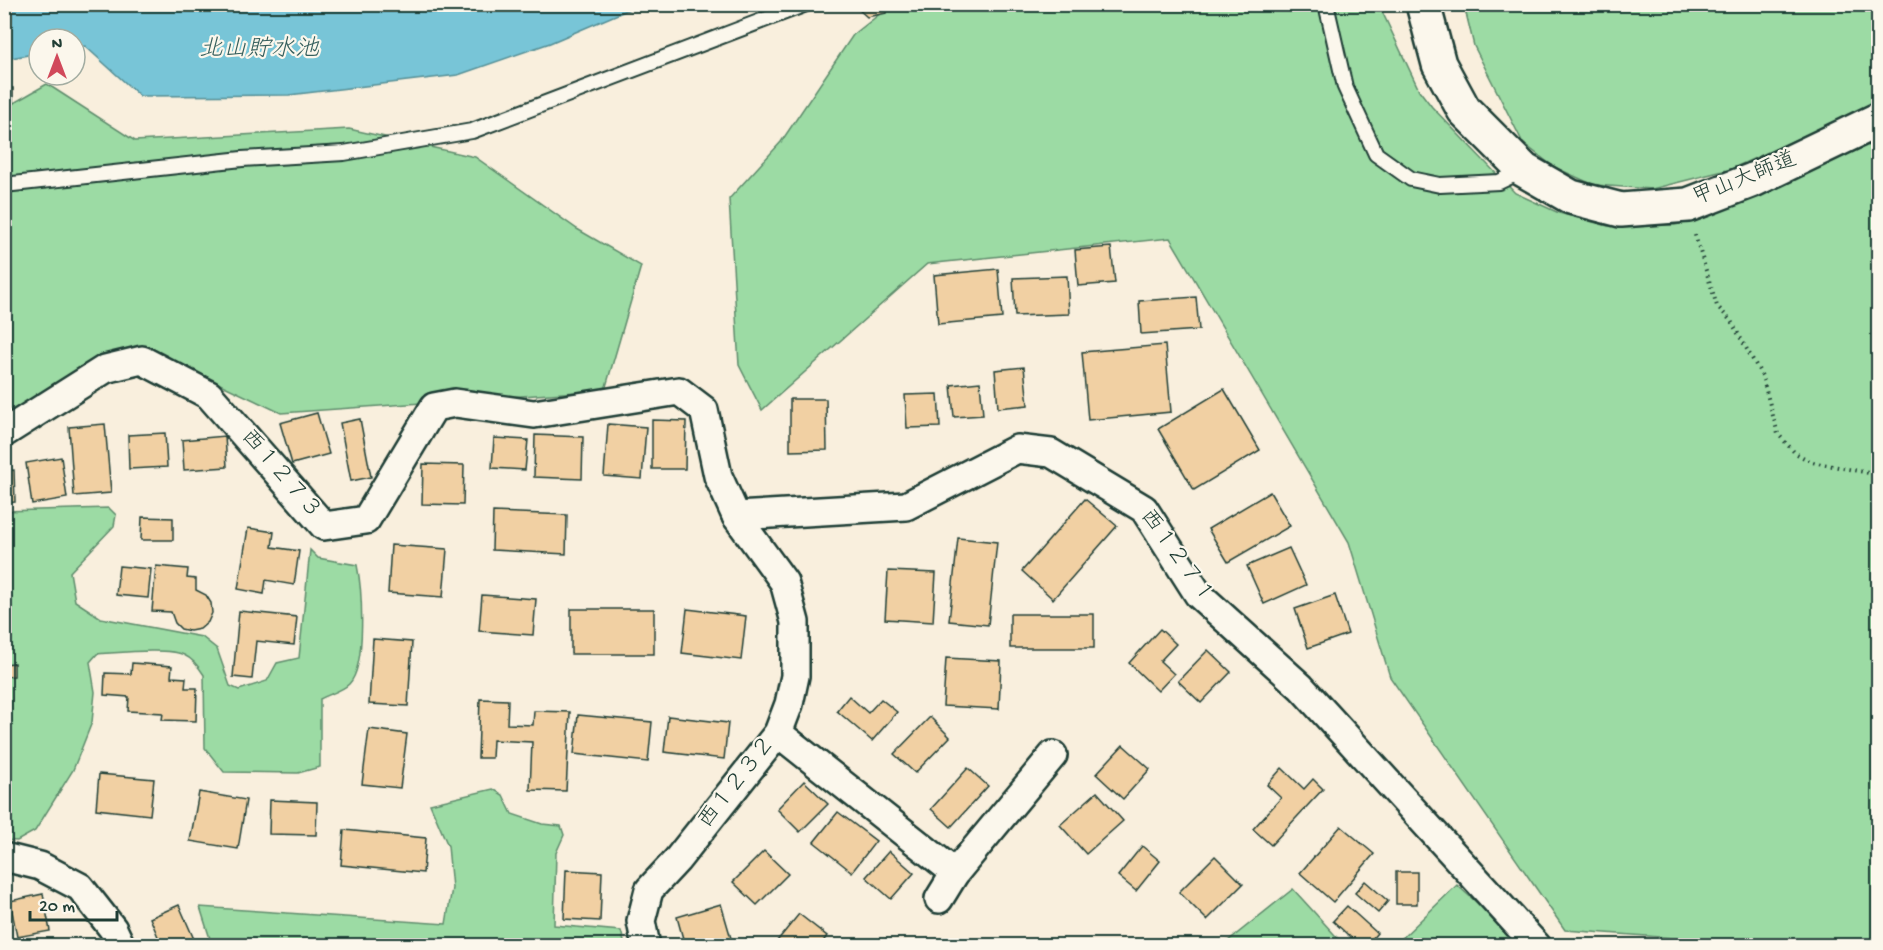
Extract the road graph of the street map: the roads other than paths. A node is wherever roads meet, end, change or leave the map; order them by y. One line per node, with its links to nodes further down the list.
1 (806, 4): 6 (lane)
2 (1326, 4): 5 (lane)
3 (1423, 4): 5 (street, 甲山大師道)
4 (1878, 120): 5 (street, 甲山大師道)
5 (1524, 170)
6 (4, 185)
7 (704, 410): 8 (street, 西１２７３); 9 (street, 西１２３２)
8 (4, 434)
9 (736, 516): 10 (street, 西１２３２); 17 (street, 西１２７１)
10 (778, 733): 13 (street); 16 (street, 西１２３２)
11 (1053, 755): 13 (street)
12 (4, 857): 15 (street)
13 (955, 873): 14 (street)
14 (939, 899)
15 (121, 945)
16 (646, 945)
17 (1537, 945)

